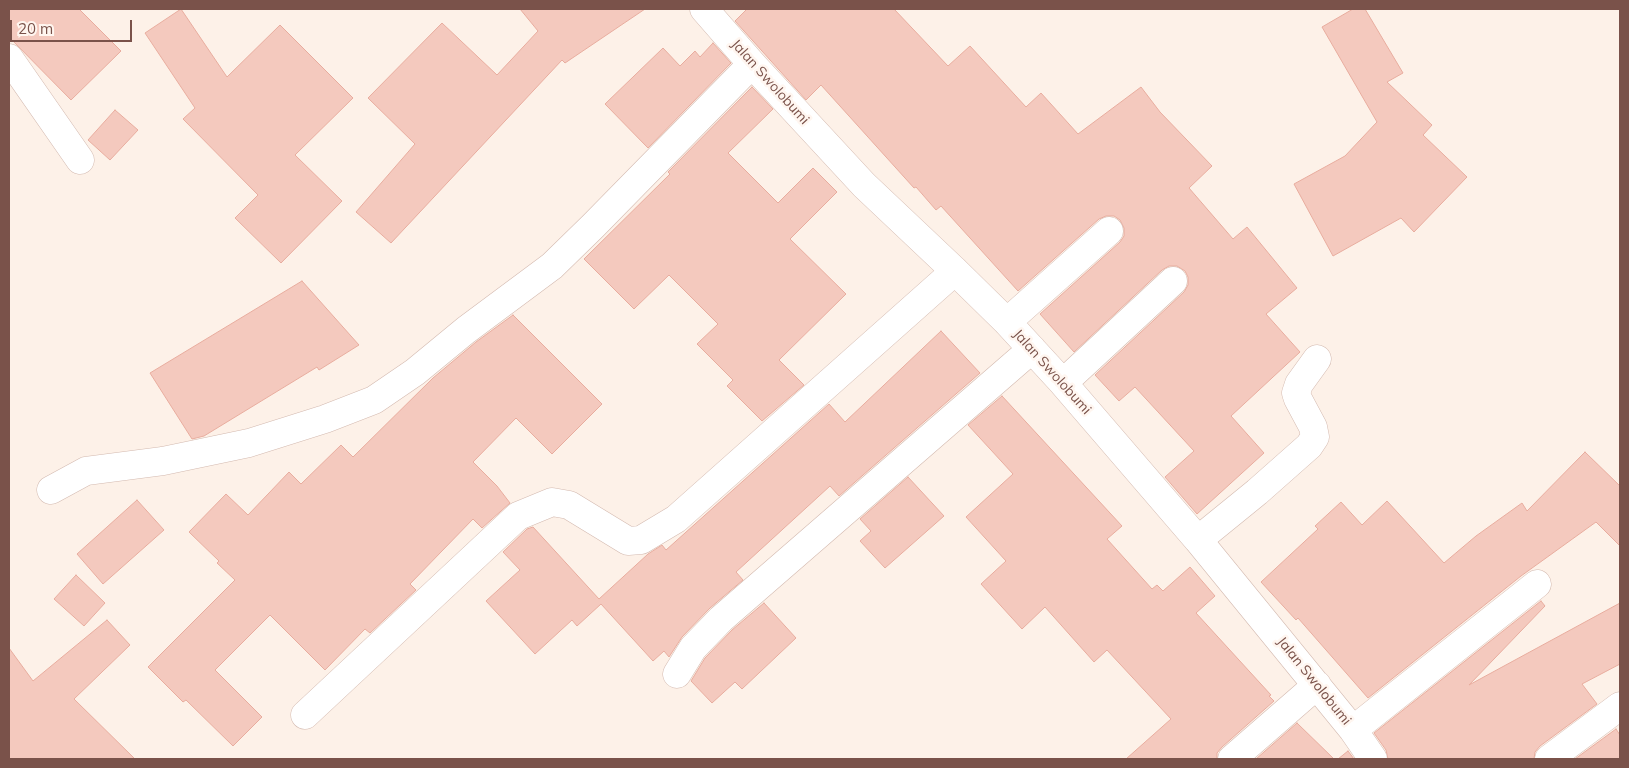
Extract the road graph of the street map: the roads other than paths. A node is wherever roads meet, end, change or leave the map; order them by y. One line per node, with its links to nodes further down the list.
1 (704, 9): 3 (street, Jalan Swolobumi)
2 (9, 58): 4 (street)
3 (752, 64): 6 (street, Jalan Swolobumi); 12 (street)
4 (80, 160)
5 (1109, 231): 8 (street)
6 (955, 271): 8 (street, Jalan Swolobumi); 18 (street)
7 (1173, 282): 11 (street)
8 (1007, 322): 9 (street, Jalan Swolobumi)
9 (1032, 349): 11 (street, Jalan Swolobumi); 15 (street)
10 (1317, 359): 13 (street)
11 (1062, 383): 13 (street, Jalan Swolobumi)
12 (51, 490)
13 (1198, 540): 16 (street, Jalan Swolobumi)
14 (1537, 584): 19 (street)
15 (677, 674)
16 (1317, 685): 19 (street, Jalan Swolobumi); 20 (street)
17 (1620, 706): 22 (street)
18 (305, 715)
19 (1353, 730): 21 (street, Jalan Swolobumi)
20 (1232, 759)
21 (1373, 759)
22 (1549, 759)

